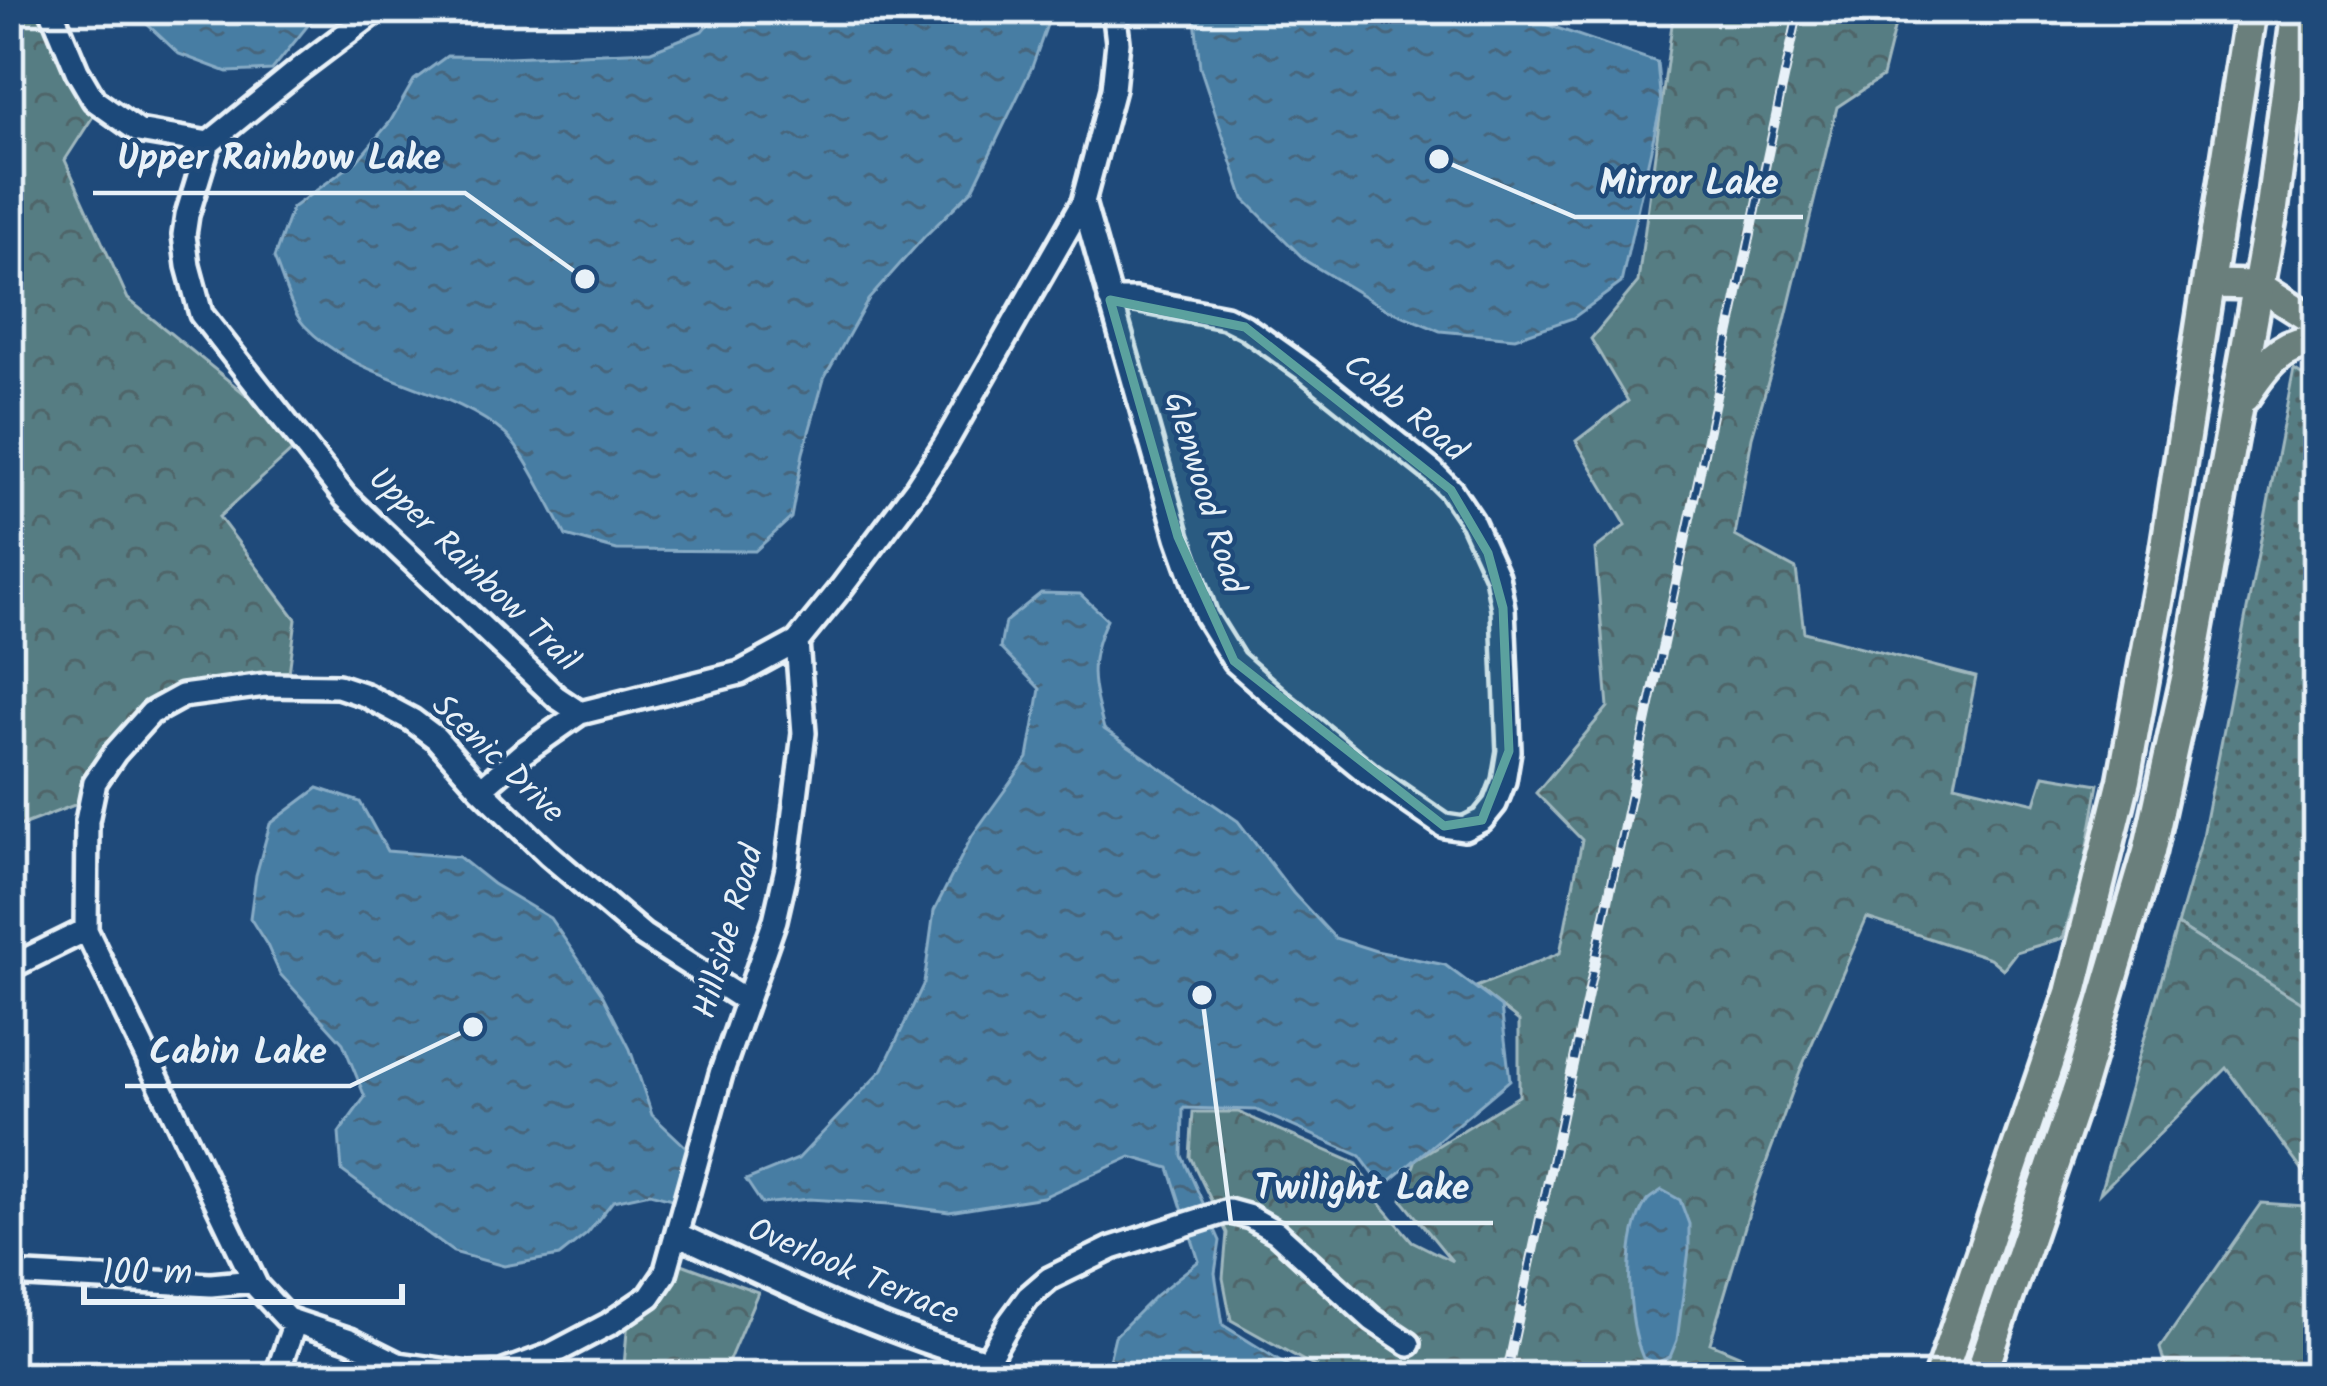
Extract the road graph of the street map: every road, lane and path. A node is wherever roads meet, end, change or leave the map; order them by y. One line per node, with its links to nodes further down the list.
1 (51, 9): 6 (street)
2 (379, 9): 6 (street)
3 (1114, 9): 7 (street, Upper Rainbow Trail)
4 (2251, 9): 8 (highway)
5 (2298, 9): 9 (highway)
6 (208, 143): 15 (street, Upper Rainbow Trail)
7 (1083, 202): 10 (street, Glenwood Road); 14 (street, Upper Rainbow Trail)
8 (2210, 284): 9 (main road); 27 (highway)
9 (2258, 285): 11 (main road); 13 (highway)
10 (1110, 300): 17 (street, Glenwood Road); 17 (street, Cobb Road)
11 (2318, 322)
12 (2318, 342): 13 (highway)
13 (2237, 406): 28 (highway)
14 (797, 642): 15 (street, Upper Rainbow Trail); 20 (street, Hillside Road)
15 (580, 713): 16 (street)
16 (482, 789): 18 (street, Scenic Drive); 20 (street, Scenic Drive)
17 (1462, 829)
18 (86, 930): 19 (street); 23 (street, Scenic Drive)
19 (9, 968)
20 (746, 1001): 21 (street, Hillside Road)
21 (677, 1234): 24 (street, Scenic Drive); 25 (street, Overlook Terrace)
22 (9, 1274): 23 (street)
23 (254, 1281): 24 (street, Scenic Drive)
24 (295, 1322): 26 (street)
25 (1409, 1344)
26 (276, 1377)
27 (1940, 1377)
28 (1980, 1377)

